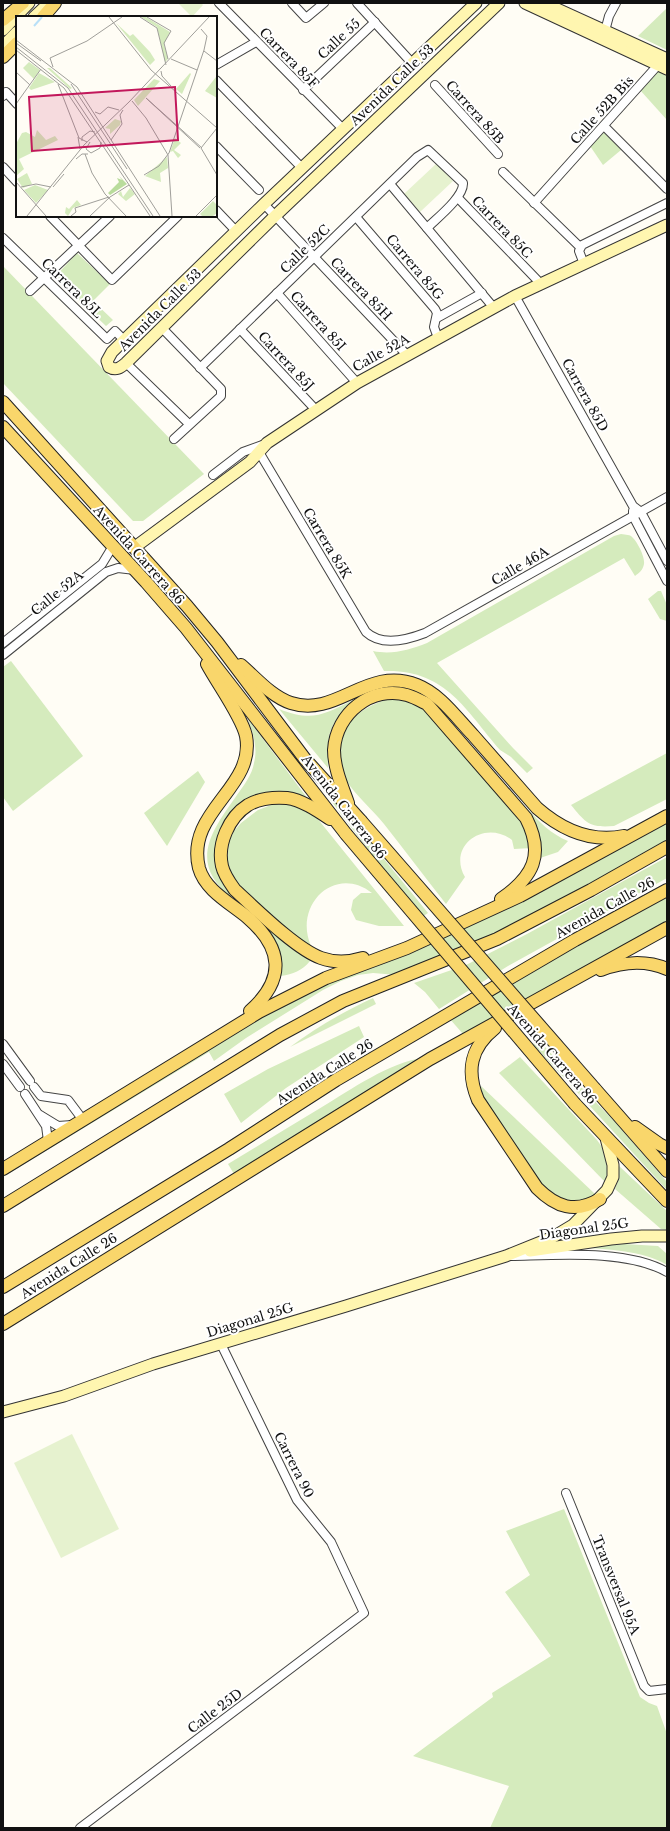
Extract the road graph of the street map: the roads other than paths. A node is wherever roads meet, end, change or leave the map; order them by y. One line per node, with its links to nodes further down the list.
1 (23, 3): 18 (main road)
2 (29, 3): 14 (street)
3 (50, 3): 16 (street)
4 (55, 3): 17 (main road)
5 (219, 3): 24 (street, Carrera 85F)
6 (292, 3): 7 (street)
7 (324, 3)
8 (357, 3): 19 (street)
9 (476, 3): 28 (street, Avenida Calle 53)
10 (499, 3): 53 (street, Avenida Calle 53)
11 (524, 3): 23 (street)
12 (544, 3): 21 (street)
13 (616, 3): 21 (street)
14 (16, 16)
15 (16, 16): 20 (street)
16 (35, 16)
17 (44, 16)
18 (3, 20)
19 (375, 22): 28 (street); 33 (street, Calle 55)
20 (3, 30)
21 (605, 31): 23 (street)
22 (16, 33): 26 (street)
23 (615, 40): 30 (street)
24 (256, 42): 29 (street); 33 (street, Carrera 85F)
25 (16, 44): 27 (main road)
26 (3, 46)
27 (3, 57)
28 (412, 63): 37 (street, Avenida Calle 53)
29 (217, 64)
30 (664, 64): 36 (street, Calle 52B Bis)
31 (217, 81): 42 (street)
32 (435, 85): 40 (street, Carrera 85B)
33 (303, 90): 37 (street, Carrera 85F)
34 (4, 94): 35 (street)
35 (16, 103)
36 (604, 126): 46 (street); 51 (street, Calle 52B Bis)
37 (343, 129): 42 (street, Avenida Calle 53)
38 (217, 147): 47 (street)
39 (428, 150): 45 (street, Calle 52C); 48 (street, Carrera 85C)
40 (498, 154)
41 (3, 167): 44 (street)
42 (302, 168): 50 (street, Avenida Calle 53)
43 (503, 172): 51 (street)
44 (16, 181)
45 (390, 184): 57 (street, Calle 52C); 59 (street)
46 (667, 189)
47 (259, 190)
48 (458, 198): 59 (street); 67 (street, Carrera 85C)
49 (667, 203): 63 (street)
50 (264, 204): 53 (street, Carrera 85H); 60 (street, Avenida Calle 53)
51 (534, 204): 63 (street)
52 (217, 211): 60 (street)
53 (275, 216): 64 (street, Carrera 85H); 74 (street, Avenida Calle 53)
54 (51, 217): 62 (street)
55 (109, 217): 62 (street)
56 (177, 217): 62 (street)
57 (356, 217): 64 (street, Calle 52C); 73 (street, Carrera 85G)
58 (667, 225): 65 (street, Calle 52A)
59 (427, 228): 70 (street)
60 (236, 231): 77 (street, Avenida Calle 53)
61 (3, 238): 66 (street, Carrera 85L)
62 (78, 245): 66 (street)
63 (580, 247): 65 (street)
64 (314, 257): 69 (street, Calle 52C); 78 (street, Carrera 85H)
65 (584, 264): 67 (street, Calle 52A)
66 (44, 278): 68 (street); 77 (street, Carrera 85L)
67 (541, 284): 71 (street, Calle 52A)
68 (30, 291)
69 (277, 293): 75 (street, Calle 52C); 81 (street, Carrera 85I)
70 (482, 293): 72 (street); 73 (street)
71 (515, 296): 72 (street, Calle 52A); 91 (street, Carrera 85D)
72 (494, 308): 76 (street, Calle 52A)
73 (437, 318): 76 (street, Carrera 85G)
74 (162, 328): 79 (street, Avenida Calle 53); 80 (street)
75 (240, 329): 80 (street, Calle 52C); 83 (street, Carrera 85J)
76 (438, 338): 78 (street, Calle 52A)
77 (124, 340): 79 (street, Avenida Calle 53)
78 (407, 355): 81 (street, Calle 52A)
79 (126, 363): 84 (street)
80 (200, 368): 84 (street)
81 (356, 382): 83 (street, Calle 52A)
82 (3, 402): 95 (main road, Avenida Carrera 86)
83 (315, 409): 87 (street, Calle 52A)
84 (189, 424): 86 (street)
85 (3, 427): 94 (main road, Avenida Carrera 86)
86 (174, 440)
87 (267, 443): 88 (street, Calle 52A); 89 (street)
88 (259, 452): 95 (street, Calle 52A); 100 (street, Carrera 85K)
89 (213, 475)
90 (667, 497): 92 (street, Calle 46A)
91 (633, 506): 92 (street, Carrera 85D); 93 (street, Carrera 85D)
92 (641, 512): 93 (street, Calle 46A); 96 (street, Carrera 85D)
93 (633, 516): 98 (street, Carrera 85D); 100 (street, Calle 46A)
94 (113, 546): 97 (main road, Avenida Carrera 86); 102 (street, Calle 52A)
95 (135, 547): 101 (main road, Avenida Carrera 86)
96 (667, 561)
97 (134, 570): 99 (main road, Avenida Carrera 86); 103 (street, Calle 52A)
98 (667, 581)
99 (186, 628): 106 (main road, Avenida Carrera 86); 116 (main road)
100 (380, 639)
101 (217, 642): 104 (main road, Avenida Carrera 86); 107 (main road)
102 (3, 643)
103 (3, 655)
104 (350, 808): 110 (main road); 121 (main road, Avenida Carrera 86, bridge)
105 (667, 816): 107 (main road)
106 (343, 830): 112 (main road); 124 (main road, Avenida Carrera 86, bridge)
107 (633, 835): 110 (main road)
108 (667, 847): 131 (main road, Avenida Calle 26)
109 (667, 890): 135 (main road, Avenida Calle 26)
110 (475, 918): 112 (main road)
111 (667, 928): 114 (main road, Avenida Calle 26)
112 (407, 948): 116 (main road)
113 (667, 969): 114 (main road)
114 (577, 978): 115 (main road, Avenida Calle 26)
115 (514, 1013): 129 (main road); 136 (main road, Avenida Calle 26)
116 (233, 1026): 123 (main road)
117 (3, 1044): 119 (street)
118 (3, 1064): 120 (street)
119 (41, 1096): 120 (street); 123 (street)
120 (31, 1103): 122 (street)
121 (613, 1110): 126 (main road); 128 (main road, Avenida Carrera 86)
122 (39, 1114): 123 (street); 125 (street)
123 (79, 1122): 125 (main road)
124 (606, 1138): 129 (street, Diagonal 25G); 130 (main road, Avenida Carrera 86)
125 (48, 1140): 127 (main road)
126 (667, 1148)
127 (3, 1169)
128 (667, 1171)
129 (600, 1199): 133 (street, Diagonal 25G)
130 (667, 1201)
131 (3, 1206)
132 (667, 1236): 133 (street, Diagonal 25G)
133 (506, 1256): 134 (street); 137 (street, Diagonal 25G)
134 (667, 1272)
135 (3, 1287)
136 (3, 1324)
137 (221, 1344): 138 (street, Diagonal 25G); 140 (street, Carrera 90)
138 (3, 1412)
139 (566, 1493): 141 (street, Transversal 95A)
140 (364, 1613): 142 (street, Calle 25D)
141 (667, 1690)
142 (80, 1828)

